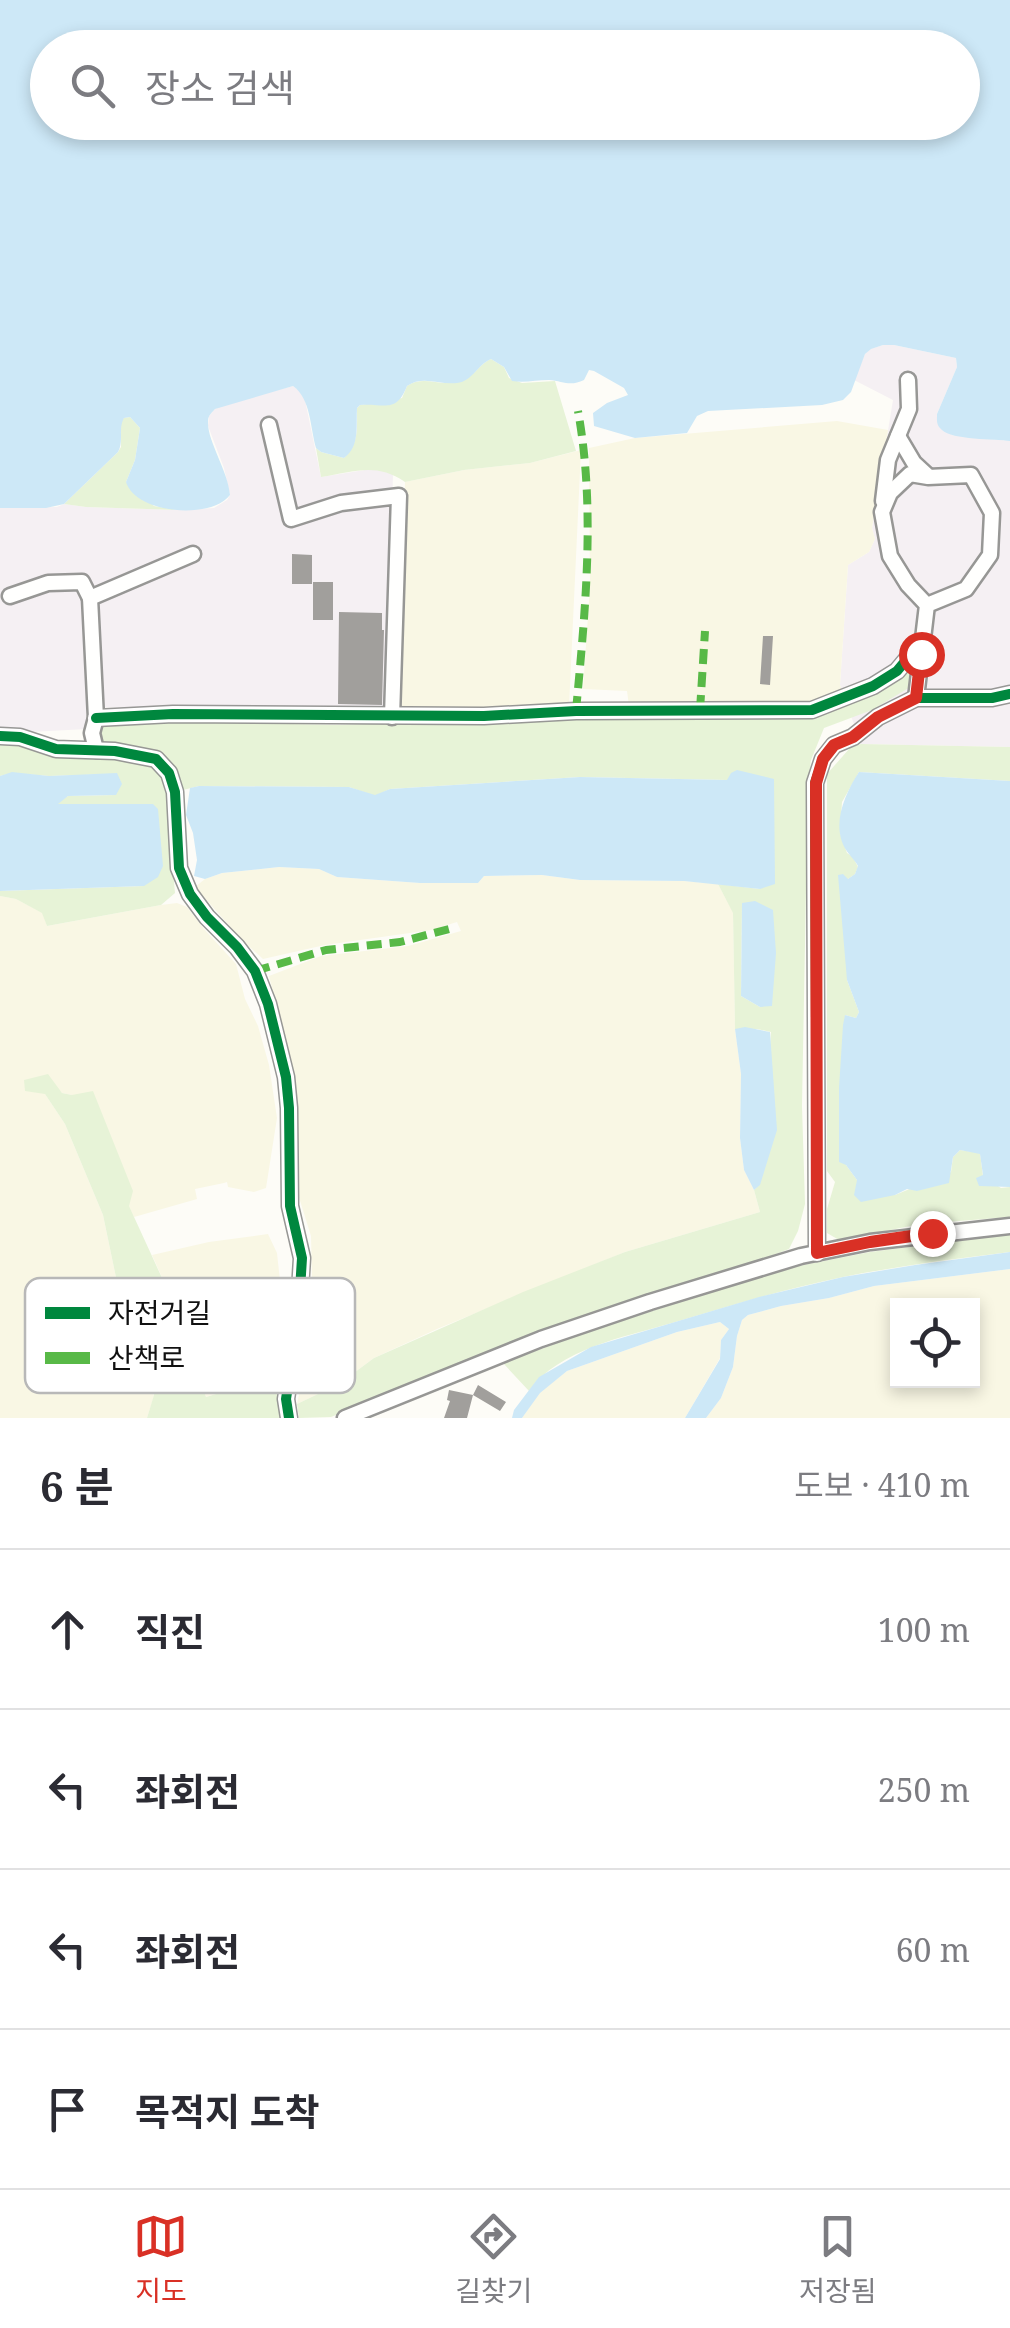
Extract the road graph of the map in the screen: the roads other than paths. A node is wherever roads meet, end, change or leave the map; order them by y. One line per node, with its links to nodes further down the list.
1 (908, 380): 3 (street)
2 (269, 424): 13 (street)
3 (898, 436): 4 (street); 5 (street)
4 (928, 476): 5 (street); 9 (street)
5 (882, 512): 9 (street)
6 (193, 554): 8 (street)
7 (10, 596): 8 (street)
8 (90, 598): 14 (street)
9 (927, 605): 10 (street)
10 (923, 640): 12 (street); 13 (street)
11 (1010, 694): 12 (street)
12 (916, 698): 18 (street)
13 (392, 717): 14 (street)
14 (96, 718): 16 (street)
15 (0, 736): 16 (street)
16 (96, 750): 19 (street)
17 (1010, 1226): 18 (street)
18 (817, 1253): 22 (street)
19 (301, 1278)
20 (287, 1393): 21 (street)
21 (289, 1418)
22 (345, 1418)

